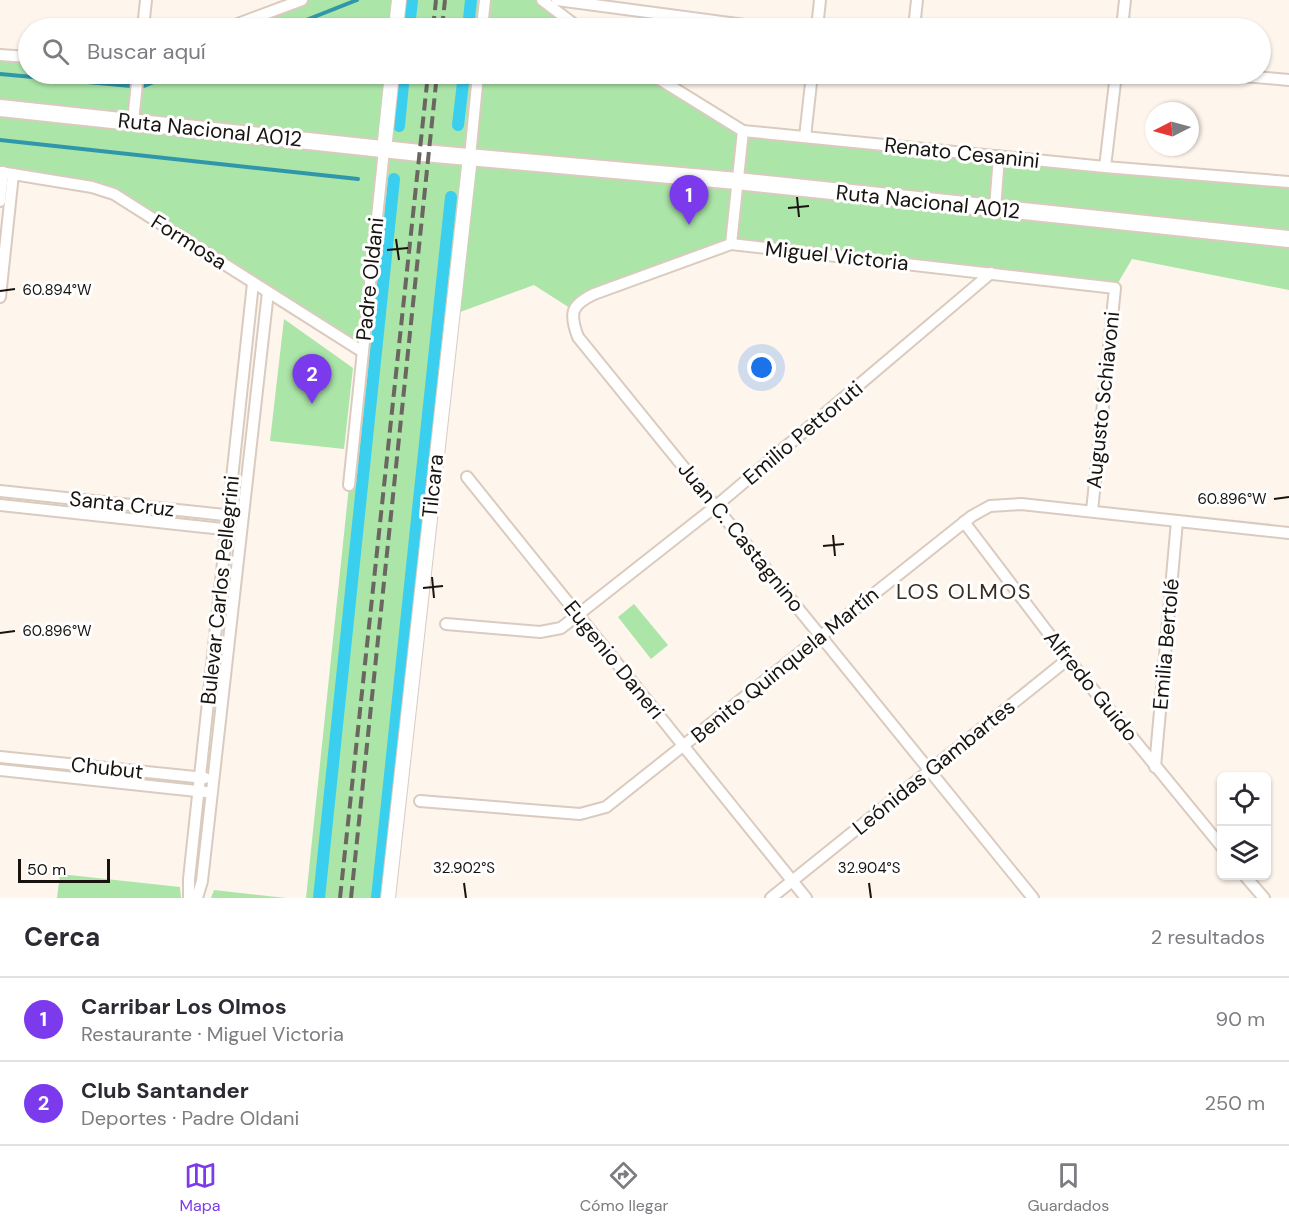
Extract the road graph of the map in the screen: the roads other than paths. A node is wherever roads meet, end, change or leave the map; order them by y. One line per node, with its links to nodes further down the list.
1 (146, 0): 10 (street)
2 (302, 0): 11 (street)
3 (399, 0): 12 (main road)
4 (485, 0): 13 (street)
5 (542, 0): 14 (street)
6 (557, 0): 15 (street)
7 (820, 0): 16 (street)
8 (917, 0): 17 (street)
9 (1125, 0): 18 (street)
10 (144, 18)
11 (254, 18)
12 (397, 18)
13 (483, 18)
14 (566, 18)
15 (693, 18)
16 (818, 18)
17 (915, 18)
18 (1123, 18)
19 (0, 55): 20 (street)
20 (18, 56)
21 (1271, 78): 22 (street)
22 (1289, 80)
23 (137, 84): 30 (street)
24 (391, 84): 33 (main road, Padre Oldani)
25 (477, 84): 35 (street, Tilcara)
26 (667, 84): 31 (street, Renato Cesanini)
27 (811, 84): 32 (street)
28 (1115, 84): 36 (street)
29 (0, 108): 30 (highway, Ruta Nacional A012)
30 (133, 121): 33 (highway, Ruta Nacional A012)
31 (742, 131): 32 (street, Renato Cesanini); 38 (street)
32 (805, 137): 34 (street, Renato Cesanini)
33 (384, 150): 35 (highway, Ruta Nacional A012); 50 (street, Padre Oldani)
34 (999, 156): 36 (street, Renato Cesanini); 41 (street)
35 (470, 157): 38 (highway, Ruta Nacional A012); 85 (main road, Tilcara)
36 (1105, 167): 39 (street, Renato Cesanini)
37 (6, 173): 40 (street); 45 (street, Formosa); 48 (street)
38 (737, 181): 41 (highway, Ruta Nacional A012); 43 (street)
39 (1289, 182)
40 (0, 201)
41 (995, 209): 42 (highway, Ruta Nacional A012)
42 (1289, 239)
43 (730, 244): 44 (street, Miguel Victoria); 49 (street, Miguel Victoria)
44 (991, 273): 46 (street, Miguel Victoria); 55 (street, Emilio Pettoruti)
45 (253, 283): 47 (street, Formosa); 57 (street, Bulevar Carlos Pellegrini)
46 (1115, 288): 56 (street, Augusto Schiavoni)
47 (268, 292): 50 (street, Formosa); 58 (street, Bulevar Carlos Pellegrini)
48 (0, 297)
49 (573, 310): 55 (street, Juan C. Castagnino)
50 (363, 352): 52 (street, Padre Oldani)
51 (467, 477): 64 (street, Eugenio Daneri)
52 (349, 485)
53 (0, 491): 57 (street, Santa Cruz)
54 (0, 505): 61 (street, Santa Cruz)
55 (716, 506): 64 (street, Emilio Pettoruti); 66 (street, Juan C. Castagnino)
56 (1092, 511): 59 (street, Benito Quinquela Martín); 60 (street, Benito Quinquela Martín)
57 (228, 515): 58 (street, Santa Cruz); 61 (street, Bulevar Carlos Pellegrini)
58 (243, 517): 62 (street, Bulevar Carlos Pellegrini)
59 (1178, 521): 63 (street, Benito Quinquela Martín); 70 (street, Emilia Bertolé)
60 (964, 522): 66 (street, Benito Quinquela Martín); 67 (street, Alfredo Guido)
61 (226, 529): 62 (street, Santa Cruz); 73 (street, Bulevar Carlos Pellegrini)
62 (242, 531): 74 (street, Bulevar Carlos Pellegrini)
63 (1289, 533)
64 (579, 616): 65 (street, Emilio Pettoruti); 68 (street, Eugenio Daneri)
65 (446, 624)
66 (821, 636): 68 (street, Benito Quinquela Martín); 72 (street, Juan C. Castagnino)
67 (1068, 659): 70 (street, Alfredo Guido); 72 (street, Leónidas Gambartes)
68 (683, 746): 77 (street, Benito Quinquela Martín); 82 (street, Eugenio Daneri)
69 (0, 757): 73 (street, Chubut)
70 (1155, 766): 78 (street, Alfredo Guido)
71 (0, 770): 75 (street, Chubut)
72 (930, 770): 82 (street, Leónidas Gambartes); 88 (street, Juan C. Castagnino)
73 (200, 778): 74 (street, Chubut); 75 (street, Bulevar Carlos Pellegrini)
74 (214, 780): 76 (street, Bulevar Carlos Pellegrini)
75 (198, 791): 76 (street, Chubut); 79 (street, Bulevar Carlos Pellegrini)
76 (212, 792): 81 (street, Bulevar Carlos Pellegrini)
77 (420, 801)
78 (1217, 842)
79 (189, 879): 81 (street); 83 (street, Bulevar Carlos Pellegrini)
80 (1248, 880): 89 (street)
81 (202, 881): 84 (street, Bulevar Carlos Pellegrini)
82 (792, 881): 86 (street, Leónidas Gambartes); 87 (street, Eugenio Daneri)
83 (189, 898)
84 (197, 898)
85 (388, 898)
86 (771, 898)
87 (806, 898)
88 (1033, 898)
89 (1263, 898)

